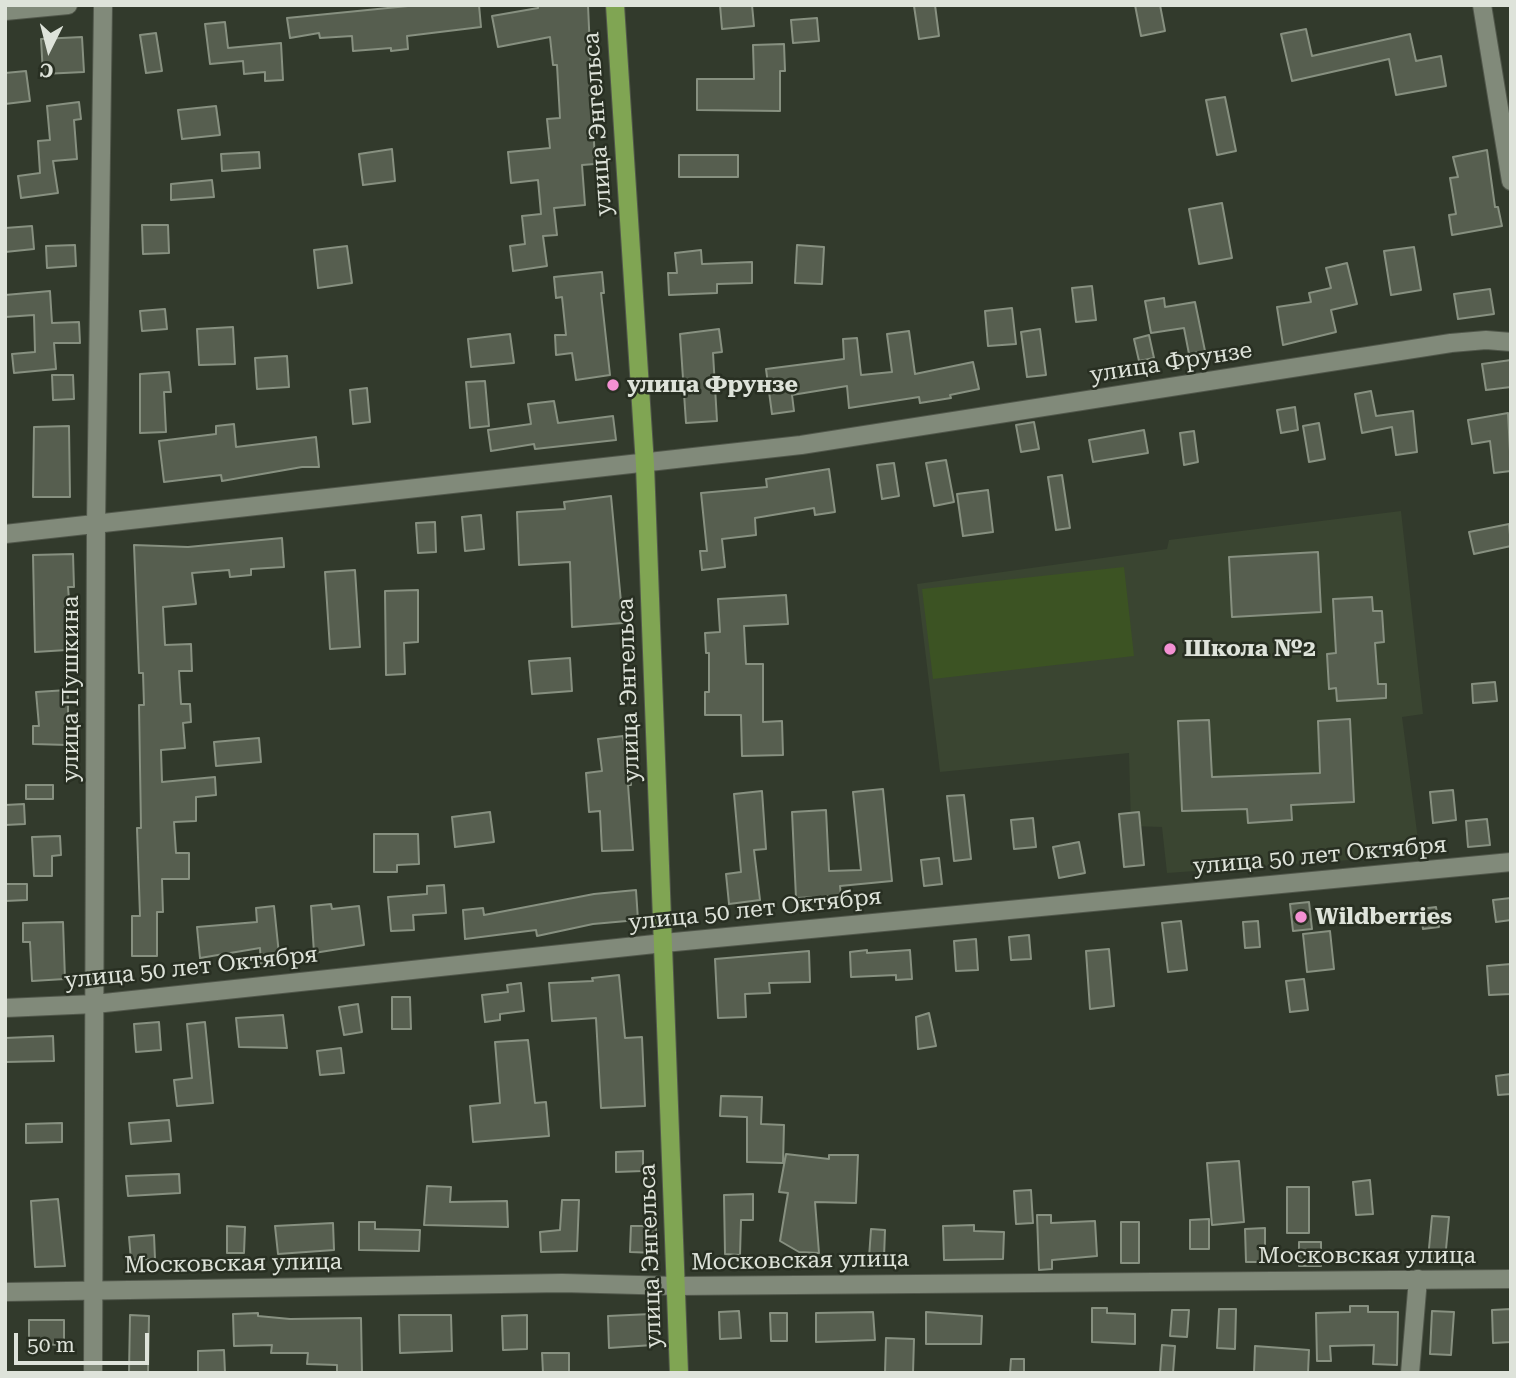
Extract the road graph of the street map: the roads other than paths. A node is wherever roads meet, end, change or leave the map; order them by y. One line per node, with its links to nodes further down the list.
1 (68, 5): 5 (street)
2 (103, 5): 9 (street, улица Пушкина)
3 (615, 5): 8 (main road, улица Энгельса)
4 (1482, 5): 6 (street)
5 (5, 11)
6 (1511, 181)
7 (1511, 342): 8 (street, улица Фрунзе)
8 (645, 465): 9 (street, улица Фрунзе); 12 (main road, улица Энгельса)
9 (96, 524): 10 (street, улица Фрунзе); 13 (street, улица Пушкина)
10 (5, 534)
11 (1511, 862): 12 (street, улица 50 лет Октября)
12 (664, 943): 13 (street, улица 50 лет Октября); 17 (main road, улица Энгельса)
13 (95, 1004): 14 (street, улица 50 лет Октября); 18 (street, улица Пушкина)
14 (5, 1008)
15 (1418, 1279): 16 (street, Московская улица); 17 (street, Московская улица); 22 (street)
16 (1511, 1279)
17 (677, 1286): 18 (street, Московская улица); 21 (main road, улица Энгельса)
18 (92, 1291): 19 (street, Московская улица); 20 (street, улица Пушкина)
19 (5, 1292)
20 (93, 1373)
21 (679, 1373)
22 (1410, 1373)

